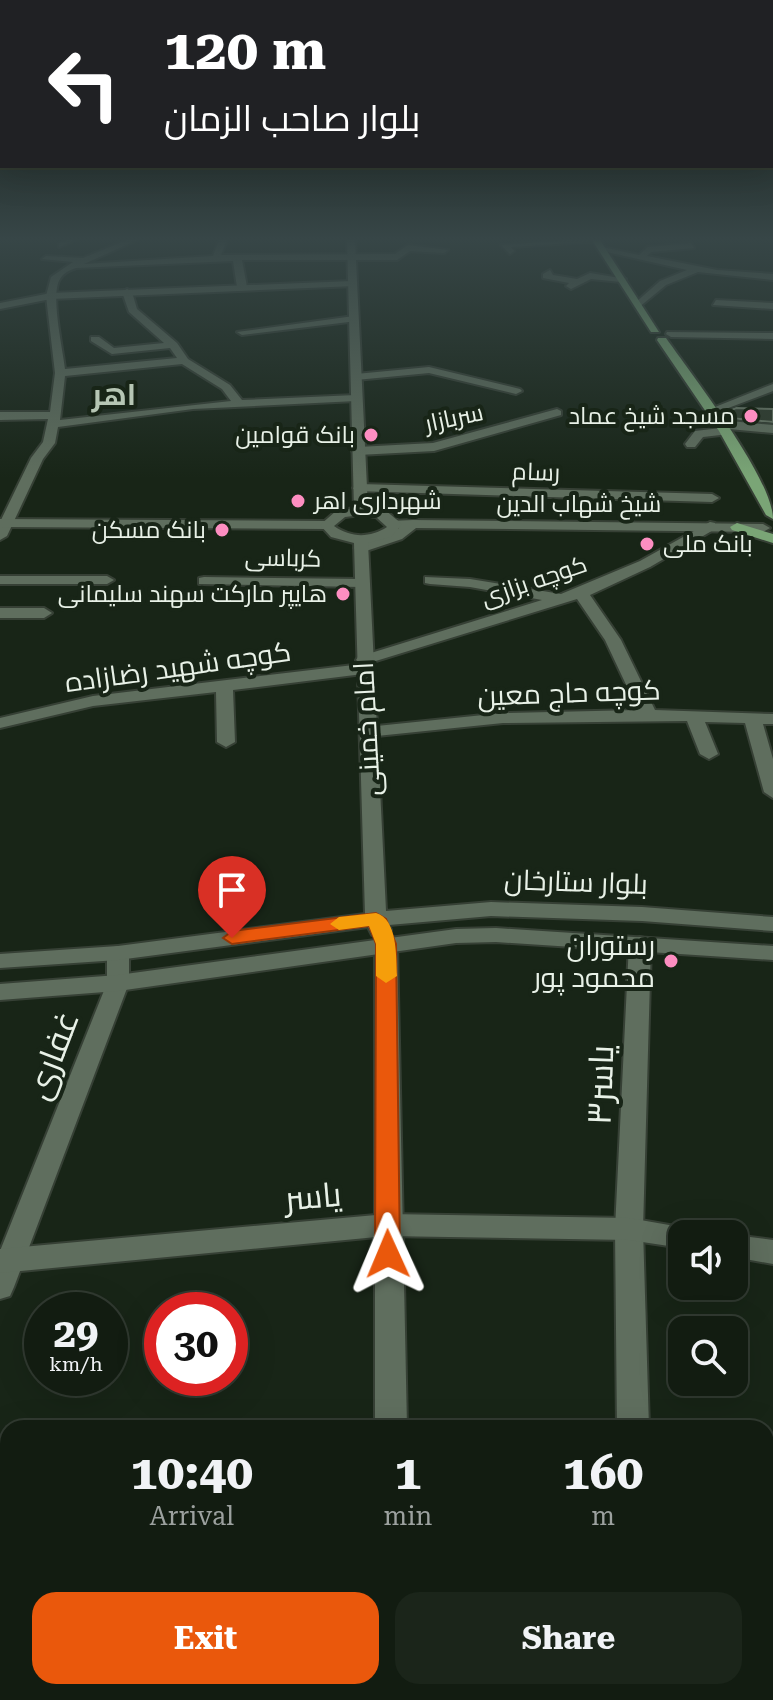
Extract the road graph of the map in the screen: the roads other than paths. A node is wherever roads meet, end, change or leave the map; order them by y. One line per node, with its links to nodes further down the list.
1 (54, 319): 13 (street)
2 (143, 319): 11 (street)
3 (351, 319): 6 (street)
4 (354, 319): 14 (street)
5 (650, 319): 8 (main road)
6 (242, 332)
7 (643, 335): 8 (main road)
8 (663, 335): 9 (street); 21 (main road)
9 (773, 336)
10 (95, 339): 11 (street)
11 (173, 345): 12 (street)
12 (184, 361): 13 (street); 20 (street)
13 (60, 373): 24 (street)
14 (356, 377): 17 (street); 18 (street)
15 (305, 384): 19 (street)
16 (773, 387): 21 (street)
17 (516, 391)
18 (356, 398): 19 (street); 28 (street)
19 (314, 400): 20 (street)
20 (239, 404): 24 (street)
21 (711, 411): 25 (main road)
22 (557, 413): 28 (street, سربازار)
23 (0, 416): 24 (street)
24 (54, 419): 38 (street)
25 (722, 427): 26 (street); 27 (street); 37 (main road)
26 (773, 429)
27 (691, 444)
28 (358, 451): 29 (street)
29 (360, 488): 30 (street, رسام); 31 (street)
30 (712, 498)
31 (361, 511): 32 (street); 34 (street)
32 (395, 524): 33 (street, شیخ شهاب الدین); 39 (street)
33 (413, 524): 35 (street, شیخ شهاب الدین); 39 (street)
34 (327, 525): 38 (street); 39 (street)
35 (710, 526): 36 (street, شیخ شهاب الدین); 45 (street, کوچه بزازی)
36 (737, 527): 37 (main road)
37 (771, 527)
38 (2, 528)
39 (361, 544): 44 (street, امام خمینی)
40 (0, 580): 41 (street)
41 (107, 580)
42 (430, 580): 46 (street)
43 (204, 581): 44 (street, کرباسی)
44 (361, 583): 49 (street, امام خمینی)
45 (581, 593): 46 (street, کوچه بزازی); 51 (street)
46 (562, 599): 49 (street, کوچه بزازی)
47 (0, 613): 48 (street)
48 (44, 613)
49 (364, 665): 50 (street, کوچه شهید رضازاده); 56 (street, امام خمینی)
50 (224, 685): 55 (street, کوچه شهید رضازاده); 57 (street)
51 (649, 715): 52 (street, کوچه حاج معین); 56 (street, کوچه حاج معین)
52 (694, 716): 53 (street, کوچه حاج معین); 58 (street)
53 (753, 719): 54 (street, کوچه حاج معین); 59 (street)
54 (773, 719)
55 (0, 723)
56 (367, 732): 60 (street, امام خمینی)
57 (226, 742)
58 (709, 754)
59 (773, 792)
60 (376, 919): 61 (street, بلوار ستارخان); 62 (street, امام خمینی); 64 (street, بلوار ستارخان)
61 (773, 924)
62 (386, 944): 63 (street, بلوار ستارخان); 67 (street, بلوار ستارخان); 69 (street)
63 (640, 944): 65 (street, بلوار ستارخان); 70 (street, یاسر۳)
64 (118, 953): 66 (street, بلوار ستارخان); 67 (street)
65 (773, 953)
66 (0, 961)
67 (118, 983): 68 (street, بلوار ستارخان); 74 (street, غفاری)
68 (0, 992)
69 (387, 1225): 70 (street, یاسر); 74 (street, یاسر); 76 (street)
70 (629, 1229): 71 (street, یاسر); 77 (street, یاسر۳)
71 (668, 1235)
72 (748, 1248): 73 (street)
73 (773, 1252)
74 (6, 1261): 75 (street, غفاری)
75 (0, 1287)
76 (391, 1420)
77 (633, 1420)

